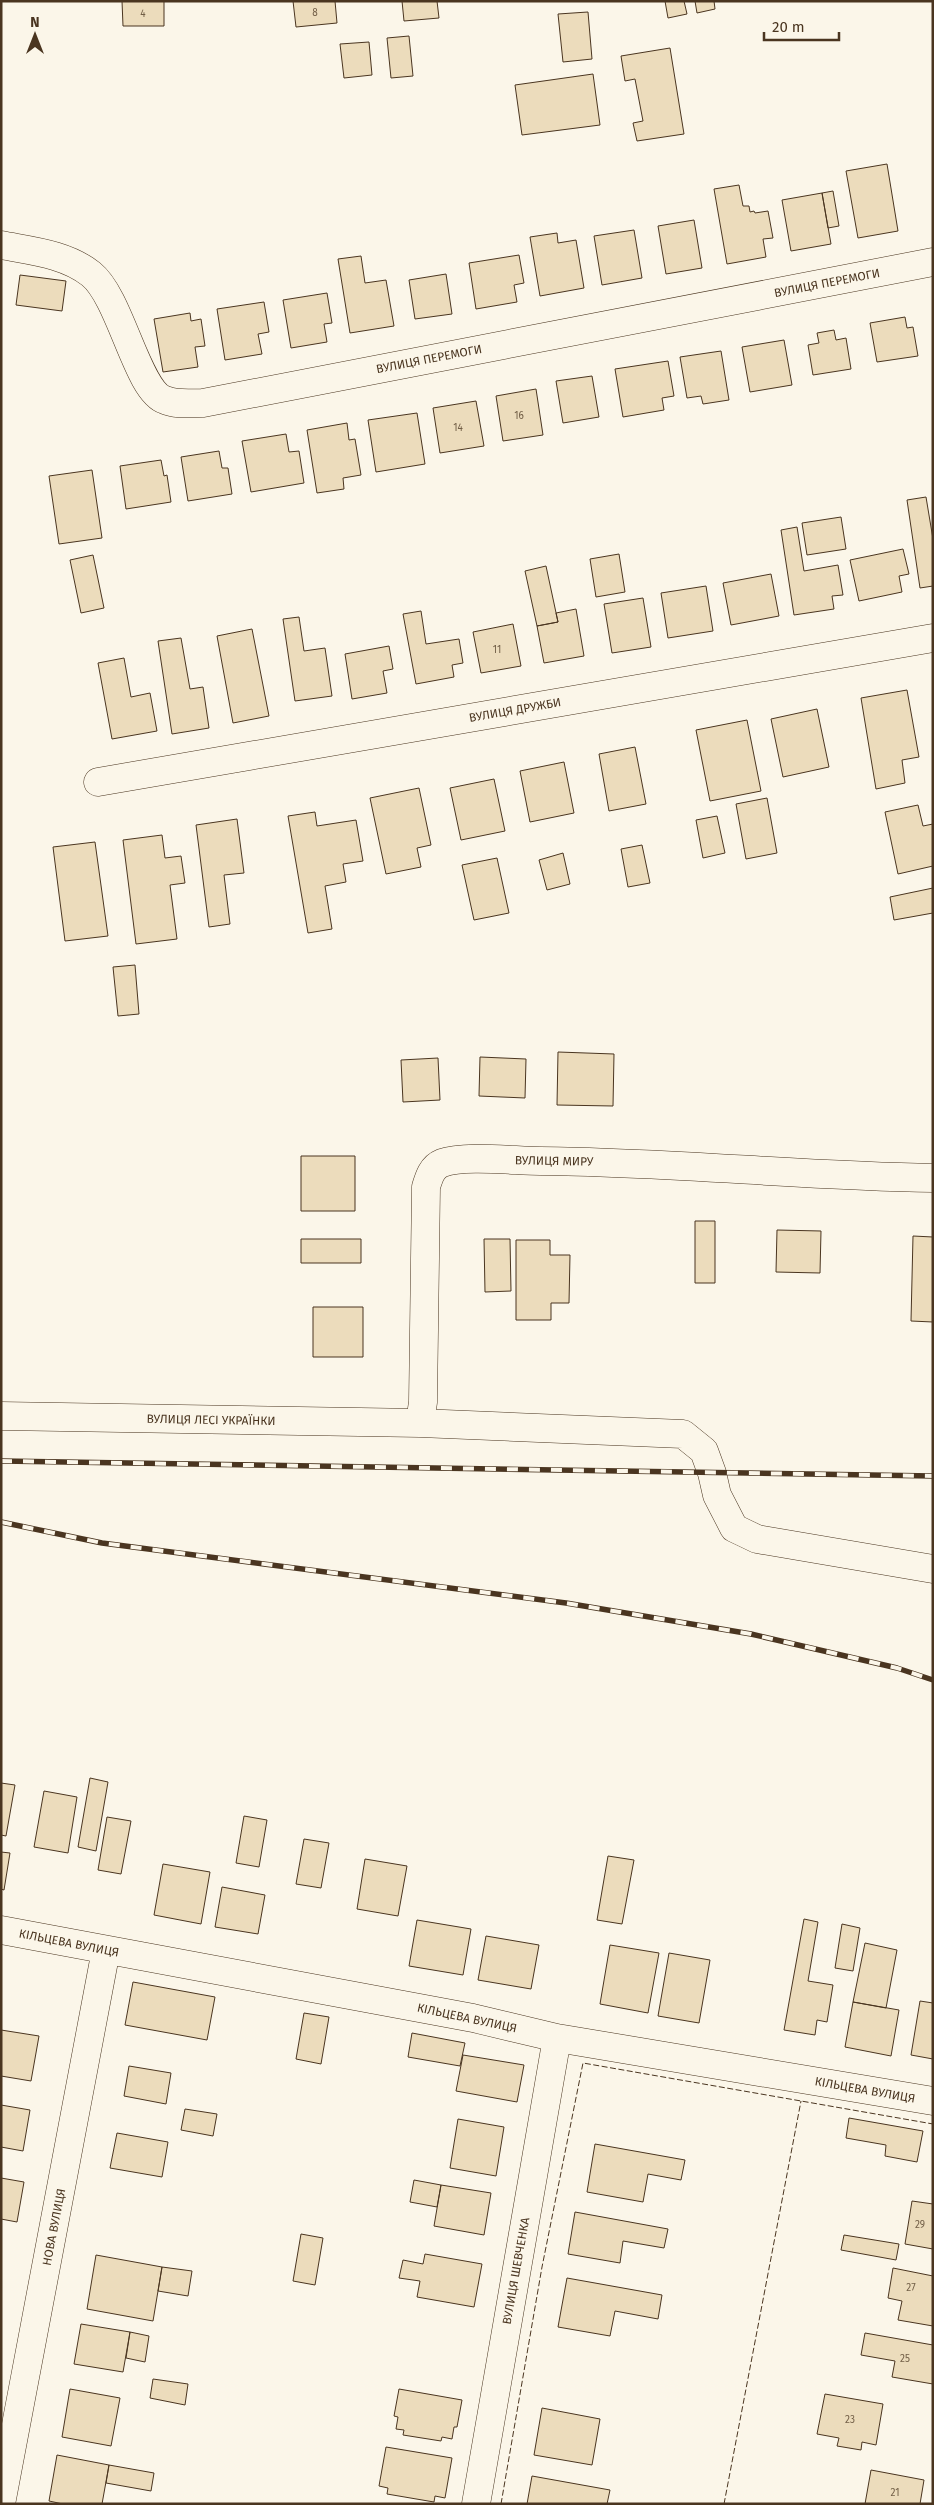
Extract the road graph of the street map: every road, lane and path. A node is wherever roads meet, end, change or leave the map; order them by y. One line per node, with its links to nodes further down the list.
1 (1, 245): 2 (street, ВУЛИЦЯ ПЕРЕМОГИ)
2 (933, 262)
3 (933, 638): 4 (street, ВУЛИЦЯ ДРУЖБИ)
4 (98, 782)
5 (933, 1178): 7 (street, ВУЛИЦЯ МИРУ)
6 (1, 1416): 7 (street, ВУЛИЦЯ ЛЕСІ УКРАЇНКИ)
7 (420, 1423): 8 (street, ВУЛИЦЯ ЛЕСІ УКРАЇНКИ)
8 (933, 1568)
9 (1, 1930): 10 (street, КІЛЬЦЕВА ВУЛИЦЯ)
10 (106, 1950): 11 (street, КІЛЬЦЕВА ВУЛИЦЯ); 13 (street, НОВА ВУЛИЦЯ)
11 (557, 2038): 12 (street, КІЛЬЦЕВА ВУЛИЦЯ); 14 (street, ВУЛИЦЯ ШЕВЧЕНКА)
12 (933, 2101)
13 (1, 2504)
14 (476, 2504)

